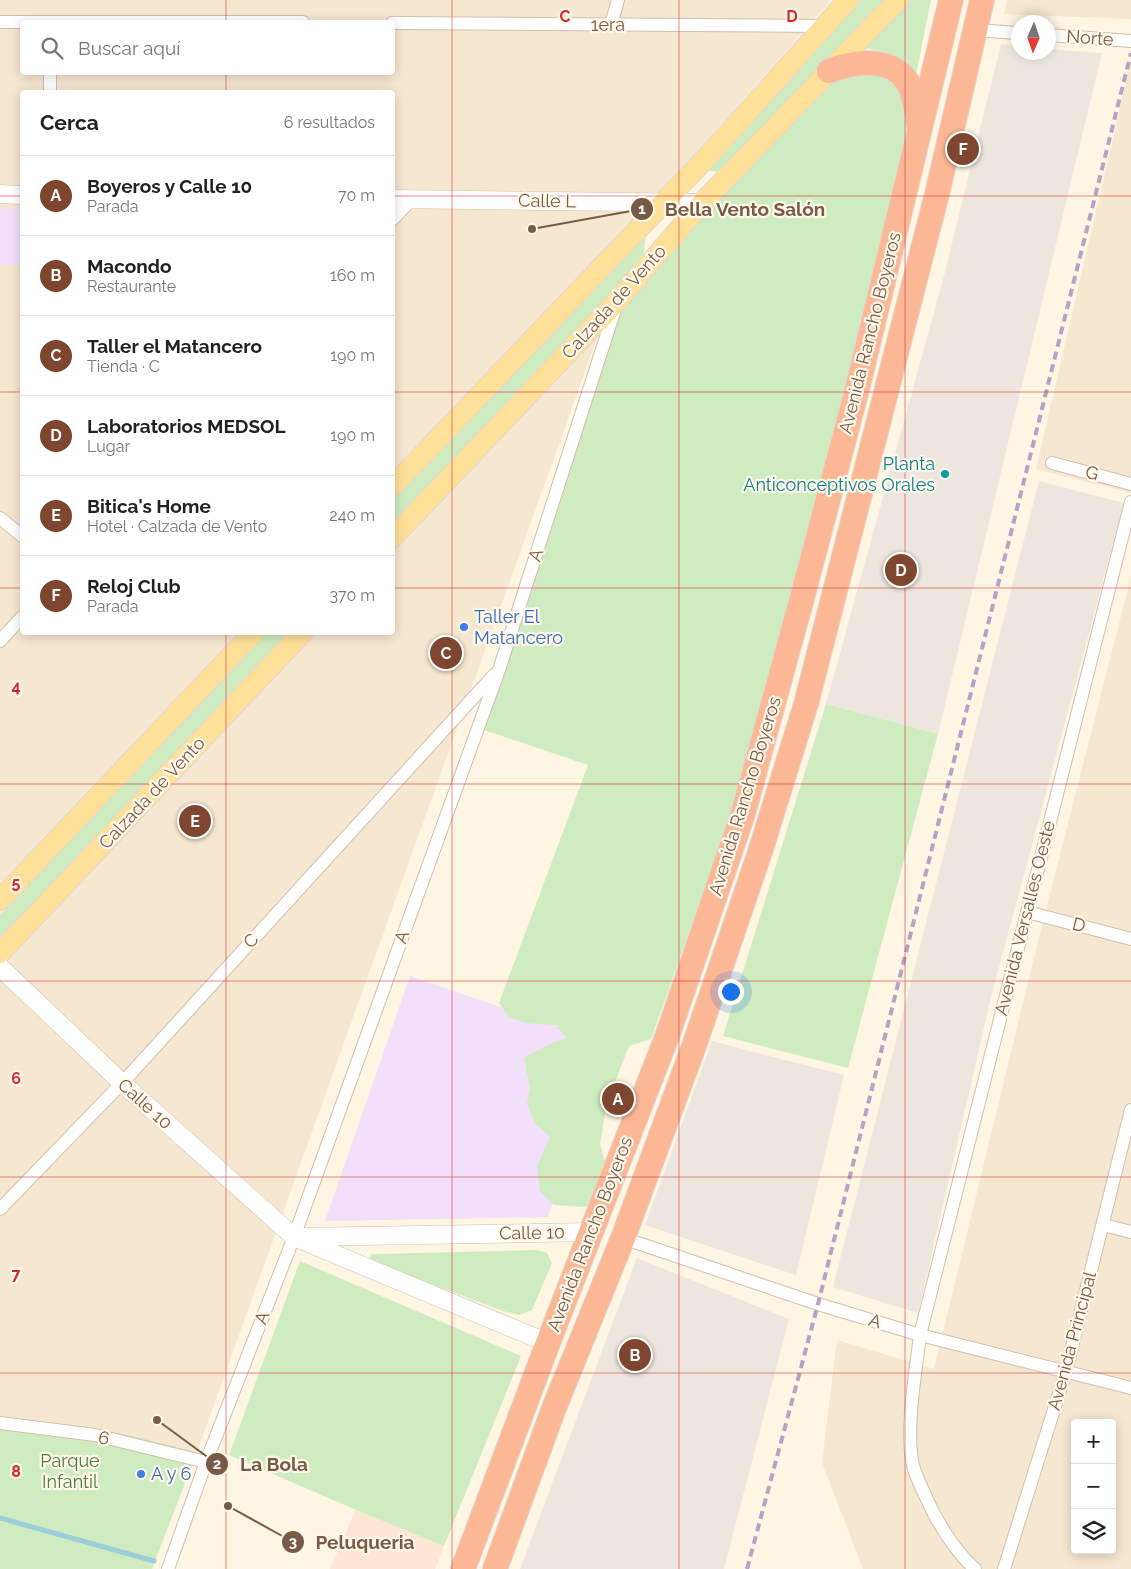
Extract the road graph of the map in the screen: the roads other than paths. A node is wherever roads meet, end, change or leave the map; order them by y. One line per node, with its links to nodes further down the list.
1 (618, 0): 9 (street)
2 (848, 0): 10 (main road, Calzada de Vento)
3 (898, 0): 16 (main road, Calzada de Vento)
4 (951, 0): 15 (highway, Avenida Rancho Boyeros)
5 (982, 0): 11 (highway, Avenida Rancho Boyeros)
6 (0, 22): 7 (street)
7 (20, 22)
8 (395, 23): 9 (street, 1era)
9 (611, 25): 10 (street, 1era)
10 (824, 26): 20 (main road, Calzada de Vento)
11 (975, 30): 12 (street); 15 (highway); 56 (highway, Avenida Rancho Boyeros)
12 (1011, 33)
13 (1056, 35): 14 (street, Norte)
14 (1131, 40)
15 (935, 65): 19 (highway, Avenida Rancho Boyeros)
16 (829, 71): 19 (highway); 21 (main road, Calzada de Vento)
17 (50, 75): 18 (street)
18 (50, 90)
19 (920, 132): 53 (highway, Avenida Rancho Boyeros)
20 (708, 156): 21 (main road); 26 (main road, Calzada de Vento)
21 (730, 174): 27 (main road, Calzada de Vento)
22 (0, 194): 23 (street)
23 (20, 195)
24 (395, 199): 25 (street, Calle L)
25 (412, 199): 26 (street, Calle L); 28 (street)
26 (663, 203): 27 (street, Calle L); 29 (main road, Calzada de Vento)
27 (702, 203): 30 (main road, Calzada de Vento)
28 (395, 217)
29 (644, 222): 30 (main road); 33 (main road, Calzada de Vento)
30 (662, 249): 31 (main road, Calzada de Vento)
31 (618, 300): 38 (main road, Calzada de Vento); 43 (street, A)
32 (1052, 463): 34 (street, G)
33 (395, 484)
34 (1131, 484)
35 (1131, 502): 45 (street, Avenida Versalles Oeste)
36 (0, 518): 37 (street)
37 (20, 534)
38 (395, 535)
39 (20, 619): 42 (street)
40 (251, 635): 44 (main road, Calzada de Vento)
41 (300, 635): 47 (main road, Calzada de Vento)
42 (0, 641)
43 (499, 670): 49 (street, C); 55 (street, A)
44 (0, 900)
45 (1027, 912): 46 (street, D); 57 (street, Avenida Versalles Oeste)
46 (1131, 939)
47 (0, 953)
48 (0, 967): 49 (street, Calle 10)
49 (121, 1082): 51 (street, C); 55 (street, Calle 10)
50 (1131, 1110): 52 (street, Avenida Principal)
51 (0, 1209)
52 (1102, 1224): 54 (street); 59 (street, Avenida Principal)
53 (591, 1232): 55 (street, Calle 10); 58 (highway, Avenida Rancho Boyeros)
54 (1131, 1232)
55 (294, 1237): 58 (street, Calle 10); 62 (street, A)
56 (623, 1238): 57 (street, A); 65 (highway, Avenida Rancho Boyeros)
57 (920, 1335): 59 (street, A); 66 (street, Avenida Versalles Oeste)
58 (548, 1344): 64 (highway, Avenida Rancho Boyeros)
59 (1066, 1371): 60 (street, A); 67 (street, Avenida Principal)
60 (1131, 1388)
61 (0, 1423): 62 (street, 6)
62 (206, 1462): 63 (street, A)
63 (168, 1569)
64 (463, 1569)
65 (495, 1569)
66 (975, 1569)
67 (1004, 1569)

